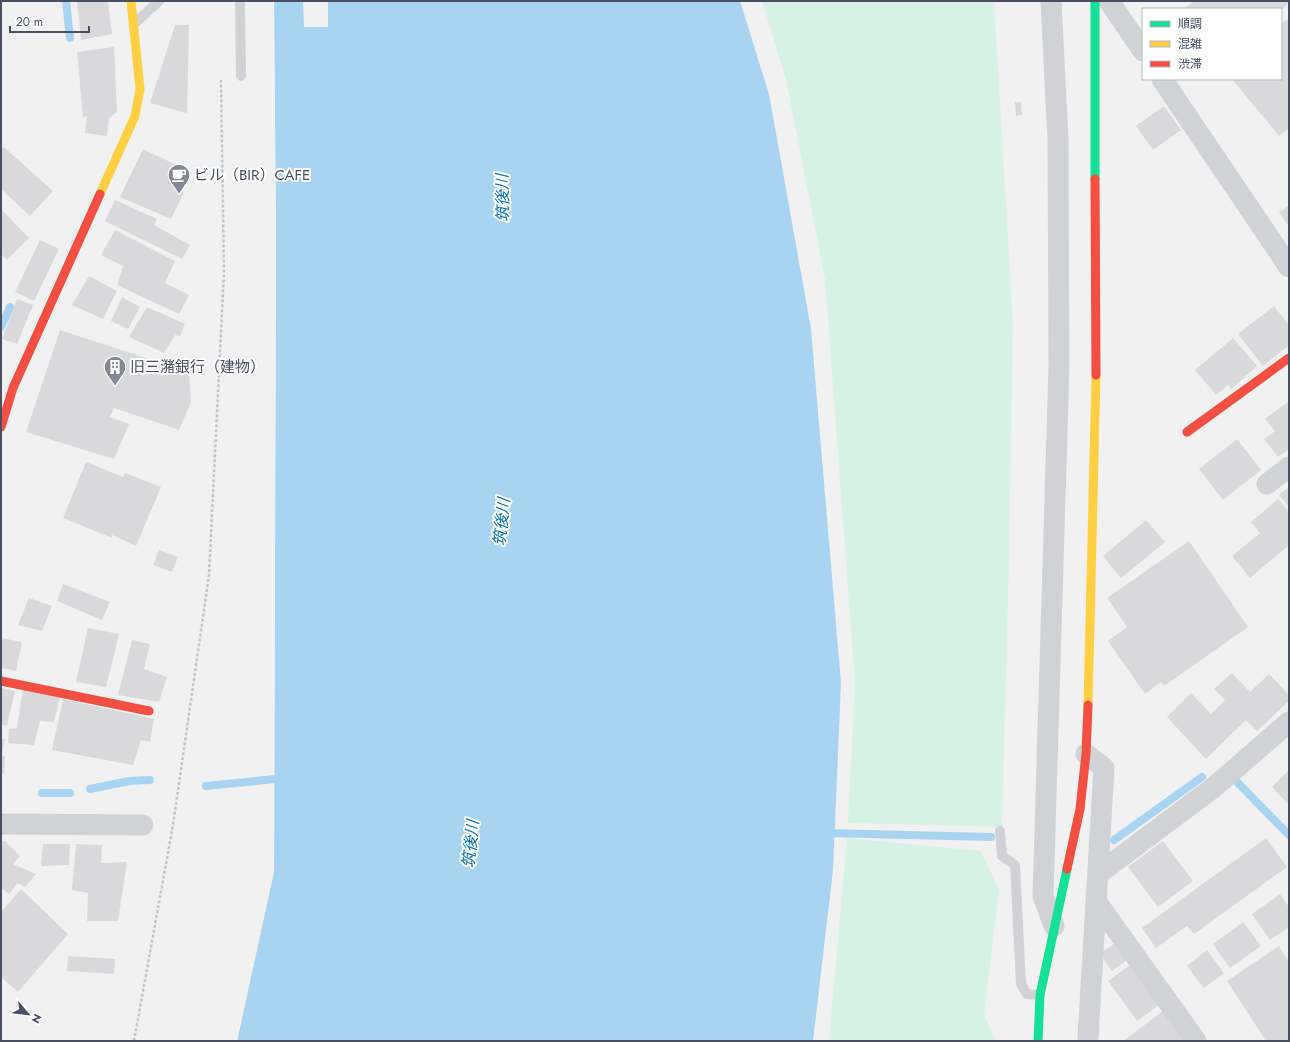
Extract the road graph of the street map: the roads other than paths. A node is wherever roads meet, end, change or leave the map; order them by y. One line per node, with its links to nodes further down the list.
1 (131, 1): 7 (street)
2 (159, 1): 7 (lane)
3 (240, 1): 9 (lane)
4 (1051, 1): 27 (street)
5 (1095, 1): 21 (street)
6 (1109, 1): 8 (street)
7 (134, 24): 13 (street)
8 (1142, 50)
9 (241, 76)
10 (1163, 80): 11 (street)
11 (1289, 267)
12 (1289, 358): 15 (street)
13 (7, 384): 14 (street)
14 (1, 427)
15 (1187, 432)
16 (1289, 467): 17 (street)
17 (1267, 484)
18 (1, 681): 19 (street)
19 (150, 711)
20 (1289, 722): 25 (street)
21 (1086, 754): 25 (street); 27 (street)
22 (1, 824): 23 (street)
23 (143, 825)
24 (1000, 831): 28 (lane)
25 (1098, 874): 26 (street)
26 (1096, 901): 29 (street); 31 (street)
27 (1054, 926): 28 (street)
28 (1040, 995): 30 (street)
29 (1088, 1037)
30 (1038, 1041)
31 (1196, 1041)

